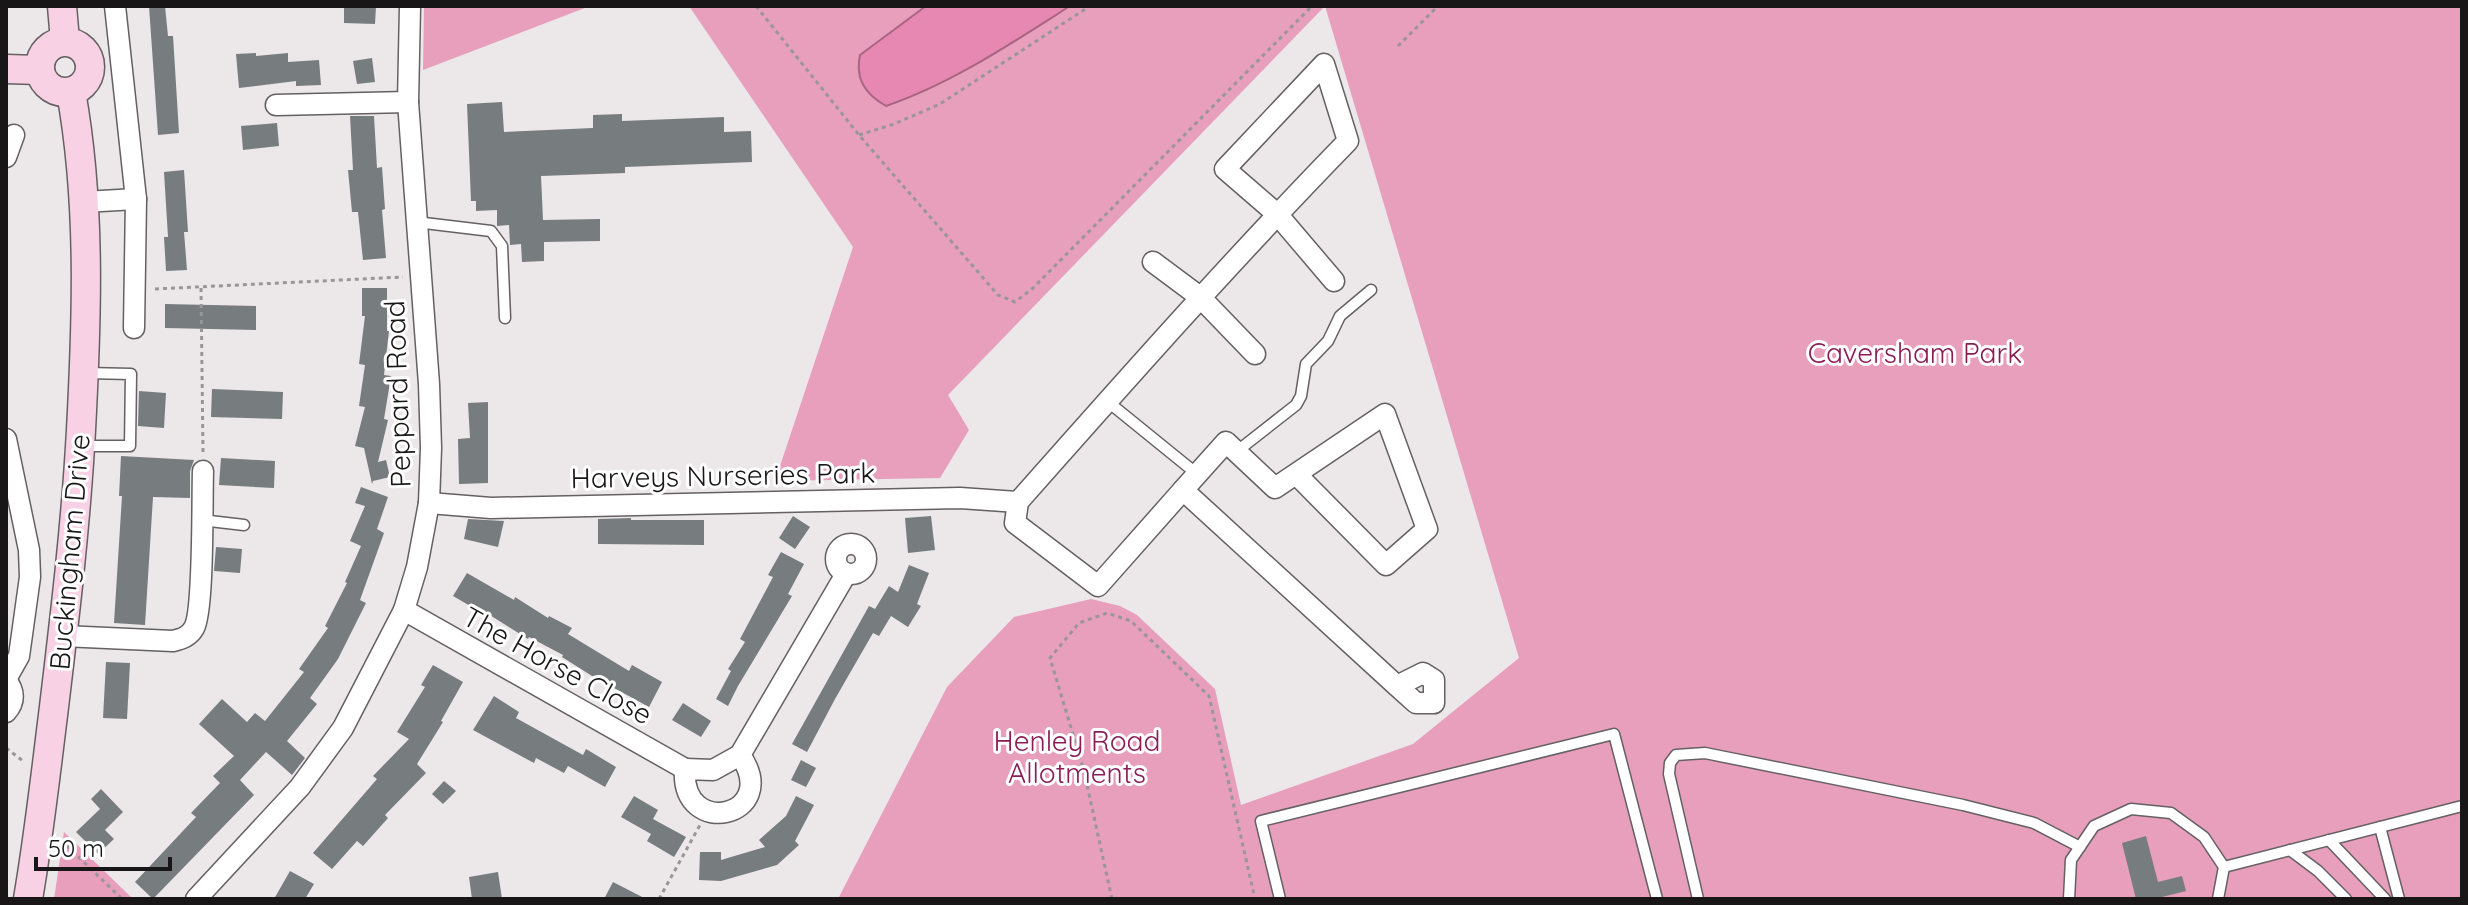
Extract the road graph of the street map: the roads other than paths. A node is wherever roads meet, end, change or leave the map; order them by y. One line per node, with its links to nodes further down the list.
1 (62, 6): 4 (main road)
2 (115, 6): 12 (street)
3 (410, 6): 8 (street, Peppard Road)
4 (65, 41): 6 (main road); 7 (main road)
5 (6, 69): 6 (main road)
6 (39, 70): 7 (main road)
7 (71, 92): 13 (main road, Buckingham Drive)
8 (408, 102): 9 (street); 15 (street, Peppard Road)
9 (276, 105)
10 (14, 135): 11 (street)
11 (6, 157)
12 (136, 199): 13 (street); 21 (street)
13 (84, 202): 23 (main road, Buckingham Drive)
14 (1277, 214): 14 (street); 17 (street); 19 (street)
15 (416, 222): 20 (lane); 33 (street, Peppard Road)
16 (1153, 262): 19 (street)
17 (1334, 281)
18 (1371, 290): 27 (lane)
19 (1200, 297): 22 (street); 24 (street)
20 (505, 318)
21 (134, 328)
22 (1255, 354)
23 (84, 373): 26 (main road, Buckingham Drive); 26 (lane)
24 (1107, 401): 29 (lane); 32 (street)
25 (6, 439): 39 (street, Buckingham Drive)
26 (80, 446): 38 (main road, Buckingham Drive)
27 (1236, 452): 29 (street); 30 (street)
28 (203, 471): 34 (street)
29 (1197, 474): 31 (street)
30 (1296, 474): 30 (street)
31 (1183, 490): 32 (street); 40 (street)
32 (1018, 502): 33 (street, Harveys Nurseries Park)
33 (429, 503): 37 (street, Peppard Road)
34 (201, 520): 35 (lane); 38 (street)
35 (244, 525)
36 (846, 574): 42 (street)
37 (404, 610): 43 (street, The Horse Close); 51 (street, Peppard Road)
38 (63, 636): 50 (main road, Buckingham Drive)
39 (6, 680): 41 (street)
40 (1397, 686)
41 (6, 712)
42 (740, 755): 43 (street); 43 (street)
43 (685, 769)
44 (2462, 806): 45 (lane)
45 (2380, 827): 46 (lane); 59 (lane)
46 (2329, 840): 48 (lane); 58 (lane)
47 (2080, 847): 49 (lane); 54 (lane); 55 (lane)
48 (2290, 850): 49 (lane); 57 (lane)
49 (2224, 867): 56 (lane)
50 (28, 899)
51 (196, 899)
52 (1280, 899): 53 (lane)
53 (1657, 899)
54 (1698, 899)
55 (2069, 899)
56 (2218, 899)
57 (2346, 899)
58 (2385, 899)
59 (2399, 899)

